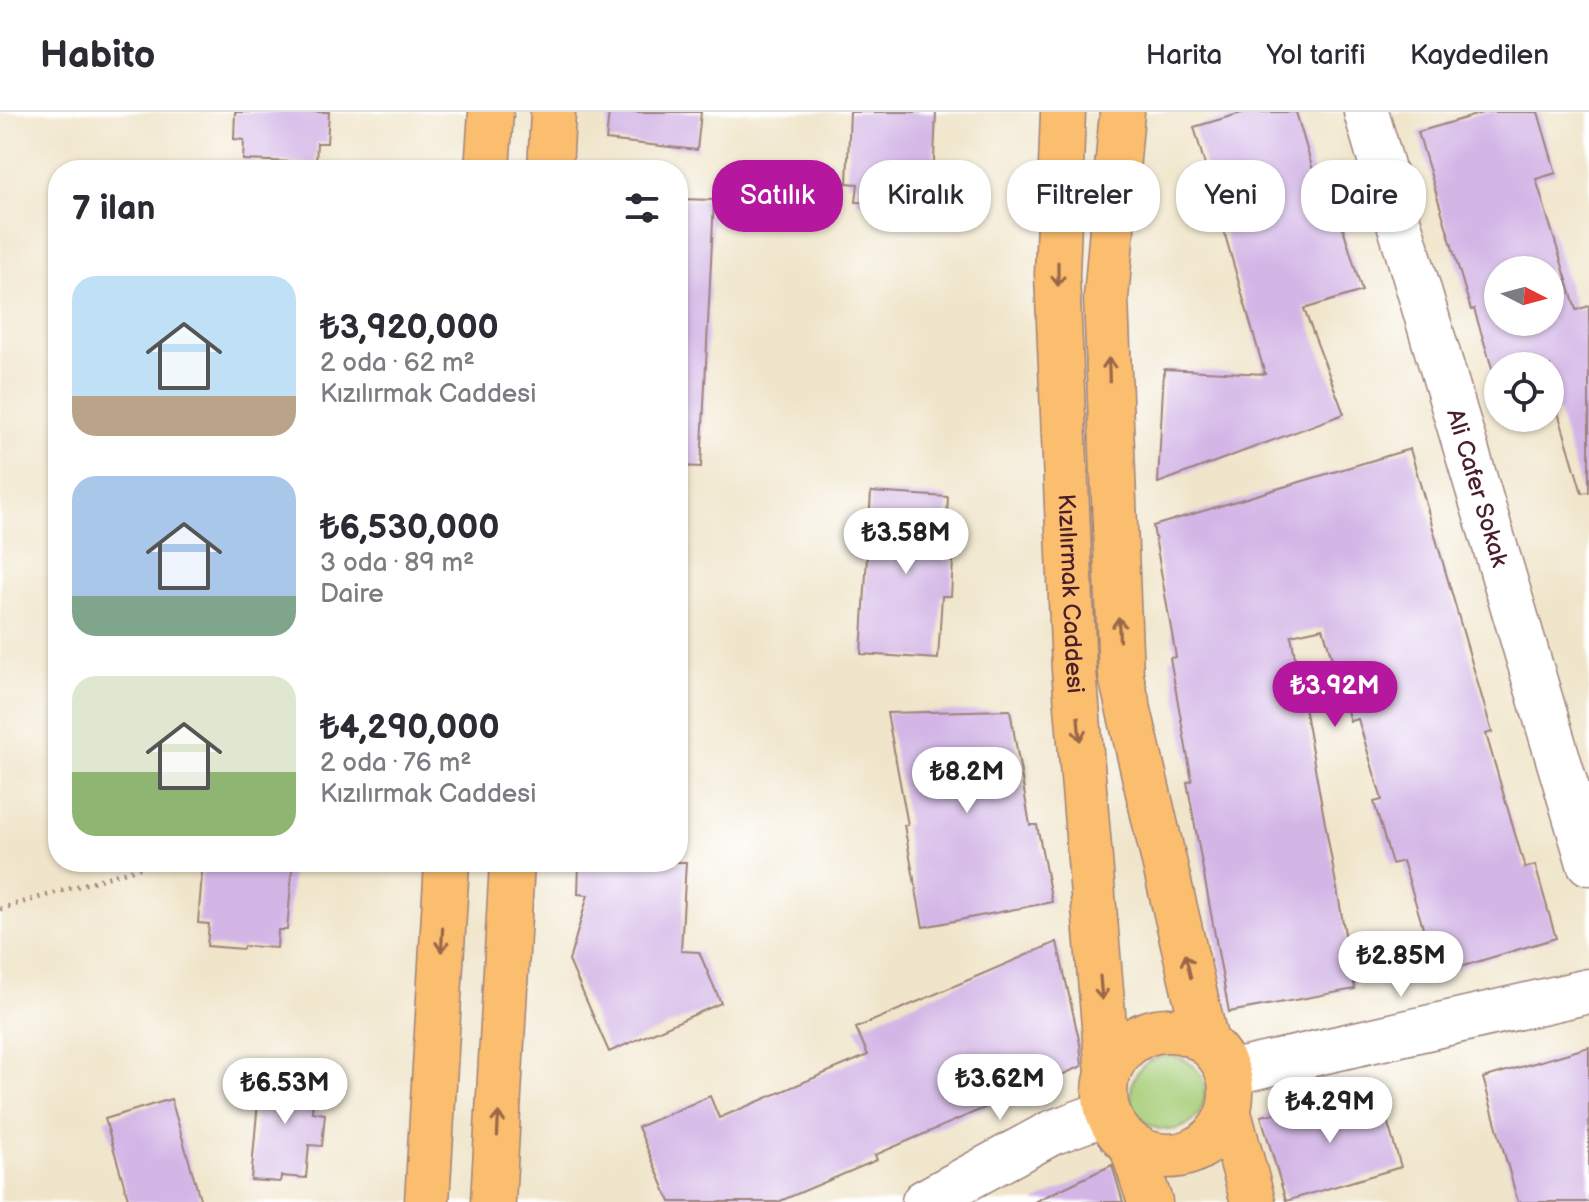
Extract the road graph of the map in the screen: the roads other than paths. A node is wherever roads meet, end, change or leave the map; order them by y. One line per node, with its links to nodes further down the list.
1 (491, 112): 6 (main road)
2 (553, 112): 7 (main road)
3 (1063, 112): 13 (main road, Kızılırmak Caddesi, one-way to 13)
4 (1122, 112): 12 (main road, Kızılırmak Caddesi, one-way to 4)
5 (1366, 112): 8 (street, Ali Cafer Sokak)
6 (488, 160)
7 (551, 160)
8 (1589, 863)
9 (446, 872): 14 (main road, one-way to 14)
10 (511, 872): 15 (main road, one-way to 10)
11 (1589, 991): 12 (street)
12 (1221, 1076): 13 (main road); 13 (main road); 18 (main road, Kızılırmak Caddesi)
13 (1116, 1110): 16 (street); 17 (main road, Kızılırmak Caddesi)
14 (427, 1202)
15 (493, 1202)
16 (924, 1202)
17 (1150, 1202)
18 (1253, 1202)

